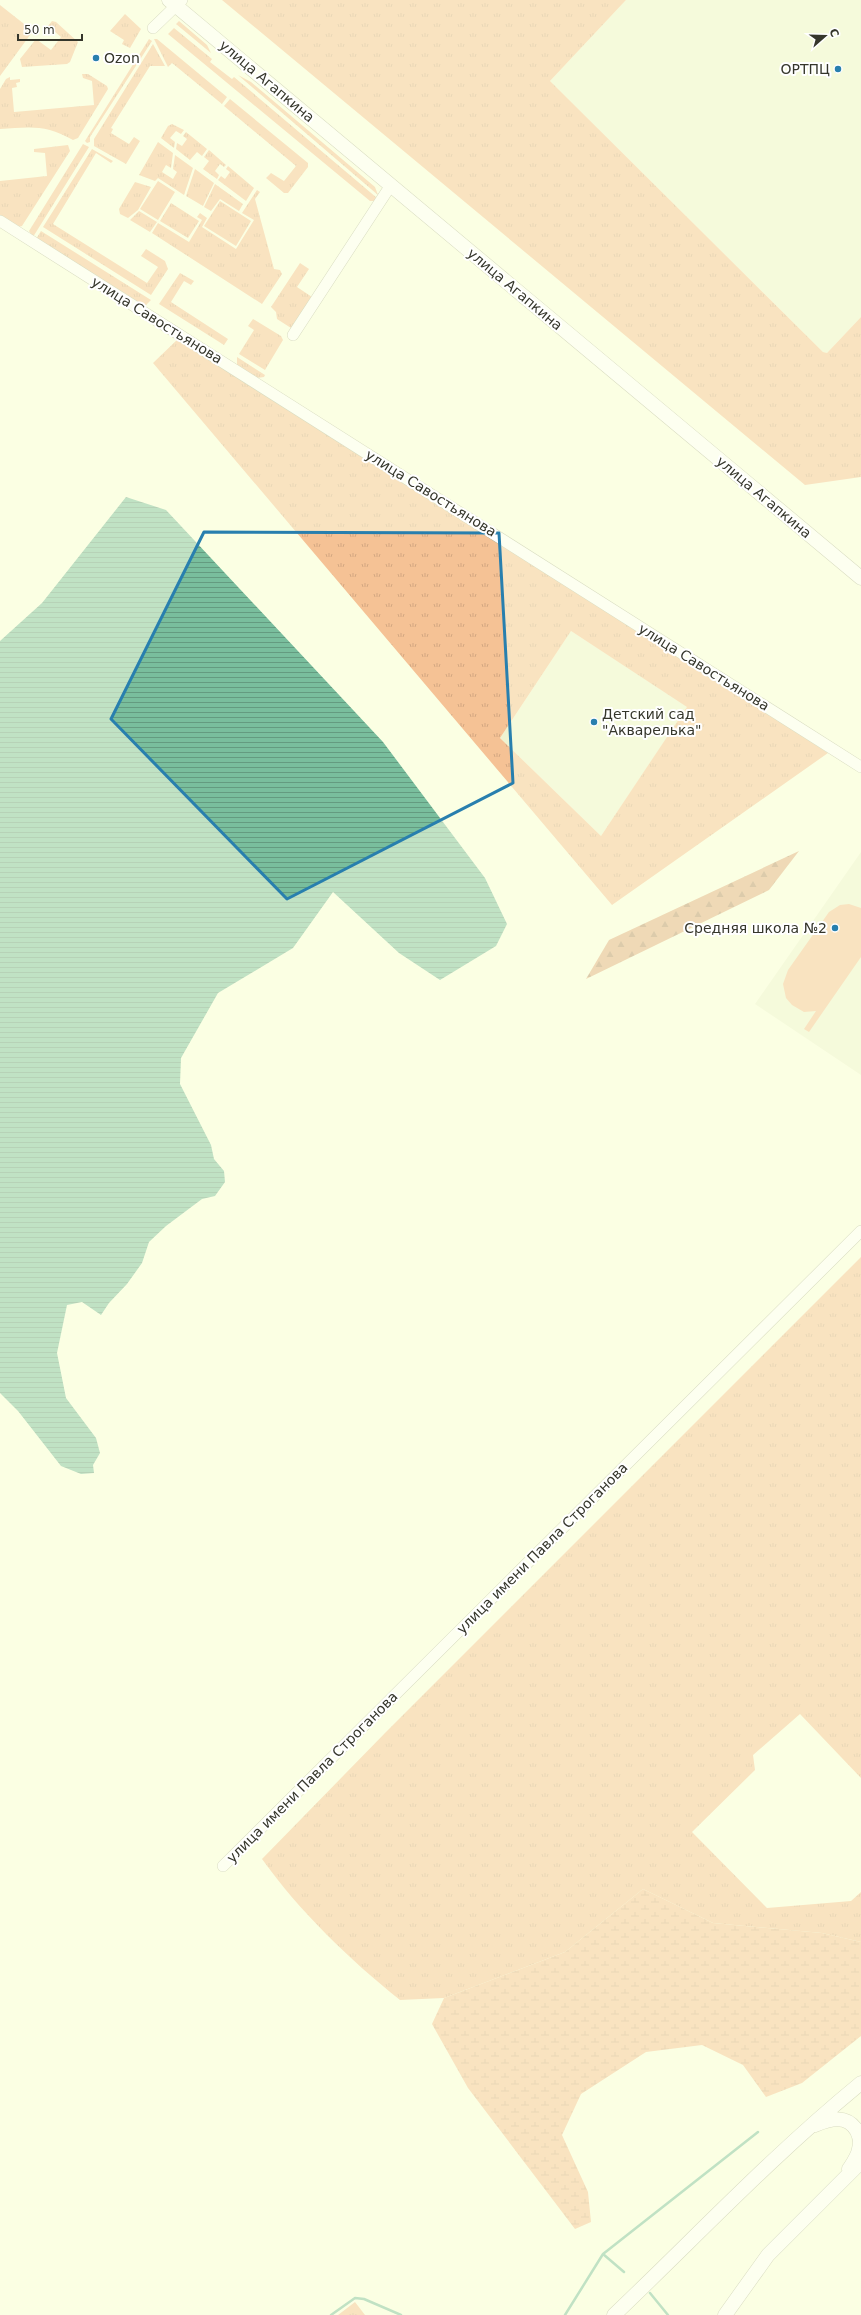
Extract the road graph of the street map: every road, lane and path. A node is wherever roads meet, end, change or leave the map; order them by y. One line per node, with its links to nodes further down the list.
1 (176, 2): 2 (street); 3 (main road, улица Агапкина)
2 (153, 28)
3 (391, 185): 5 (street); 6 (main road, улица Агапкина)
4 (0, 221): 7 (street, улица Савостьянова)
5 (293, 335)
6 (861, 578)
7 (861, 767)
8 (861, 1231): 9 (street, улица имени Павла Строганова)
9 (223, 1866)
10 (861, 2083): 11 (main road)
11 (808, 2128): 13 (main road); 14 (main road)
12 (861, 2162): 13 (main road)
13 (846, 2176): 15 (main road)
14 (614, 2315)
15 (725, 2315)

